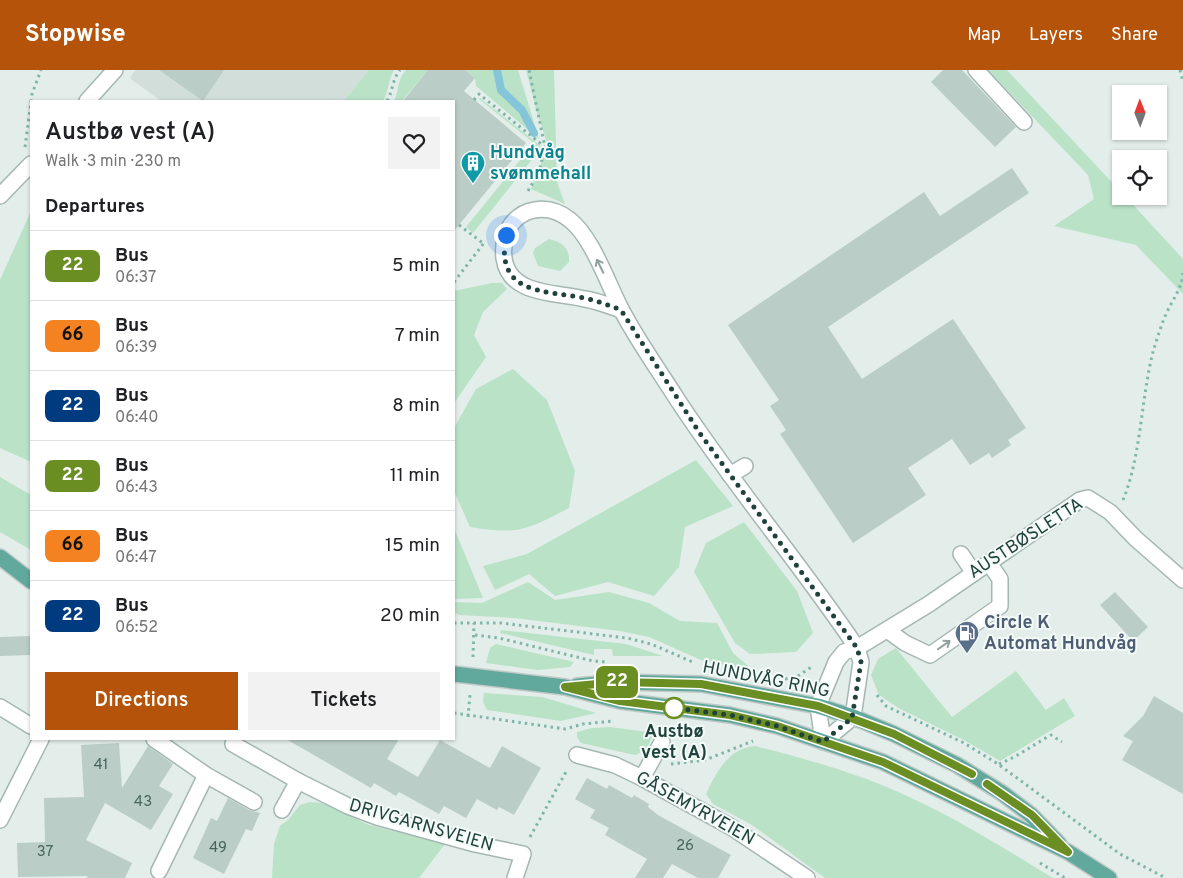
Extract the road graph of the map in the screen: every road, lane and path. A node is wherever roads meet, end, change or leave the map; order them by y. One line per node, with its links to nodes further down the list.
1 (41, 70): 8 (path)
2 (115, 70): 9 (street)
3 (400, 70): 10 (path)
4 (529, 70): 15 (path)
5 (976, 70): 13 (street)
6 (1180, 70): 7 (path)
7 (1183, 82)
8 (31, 100)
9 (88, 100)
10 (388, 100)
11 (474, 100): 15 (path)
12 (30, 107): 14 (path)
13 (1024, 122)
14 (24, 147)
15 (545, 147): 17 (path)
16 (30, 165): 18 (street)
17 (527, 193)
18 (0, 196)
19 (459, 225): 20 (path)
20 (472, 234)
21 (1183, 273): 25 (path)
22 (621, 310): 22 (street, one-way to 22); 24 (street)
23 (745, 466): 24 (street)
24 (730, 475): 36 (street)
25 (1110, 512): 28 (street, AUSTBØSLETTA); 31 (street, AUSTBØSLETTA)
26 (961, 554): 29 (street)
27 (0, 558): 30 (main road)
28 (989, 563): 29 (street, AUSTBØSLETTA); 34 (street, one-way to 28)
29 (974, 573): 34 (street, AUSTBØSLETTA)
30 (30, 580)
31 (1183, 580)
32 (455, 623): 33 (path)
33 (474, 623): 35 (path); 40 (path)
34 (887, 630): 36 (street, AUSTBØSLETTA)
35 (475, 635): 37 (path); 38 (path)
36 (857, 648): 45 (street, AUSTBØSLETTA); 49 (street)
37 (473, 662)
38 (612, 662)
39 (818, 663): 42 (path)
40 (682, 665)
41 (455, 674): 43 (main road, HUNDVÅG RING)
42 (783, 680)
43 (565, 687): 45 (main road, HUNDVÅG RING); 57 (main road, HUNDVÅG RING)
44 (471, 690): 48 (path)
45 (818, 706): 49 (main road, HUNDVÅG RING); 57 (street)
46 (0, 707): 51 (street)
47 (455, 714): 48 (path)
48 (468, 717): 52 (path)
49 (852, 718): 57 (street); 69 (main road, HUNDVÅG RING)
50 (622, 722): 52 (path)
51 (30, 725)
52 (565, 728): 60 (path)
53 (751, 737): 61 (path)
54 (40, 740): 68 (street)
55 (155, 740): 63 (street)
56 (662, 742): 61 (street)
57 (823, 742): 69 (main road, HUNDVÅG RING)
58 (1062, 742): 62 (path)
59 (233, 744): 65 (street, DRIVGARNSVEIEN)
60 (577, 755): 64 (street, GÅSEMYRVEIEN); 70 (path)
61 (650, 764): 64 (street)
62 (998, 764)
63 (206, 775): 66 (street); 72 (street)
64 (642, 778): 74 (street, GÅSEMYRVEIEN)
65 (298, 781): 67 (street); 70 (street, DRIVGARNSVEIEN)
66 (254, 802)
67 (282, 810)
68 (0, 820)
69 (1068, 852): 76 (main road, HUNDVÅG RING)
70 (523, 854): 73 (street)
71 (1038, 861): 75 (path)
72 (159, 872)
73 (515, 878)
74 (807, 878)
75 (1065, 878)
76 (1109, 878)

